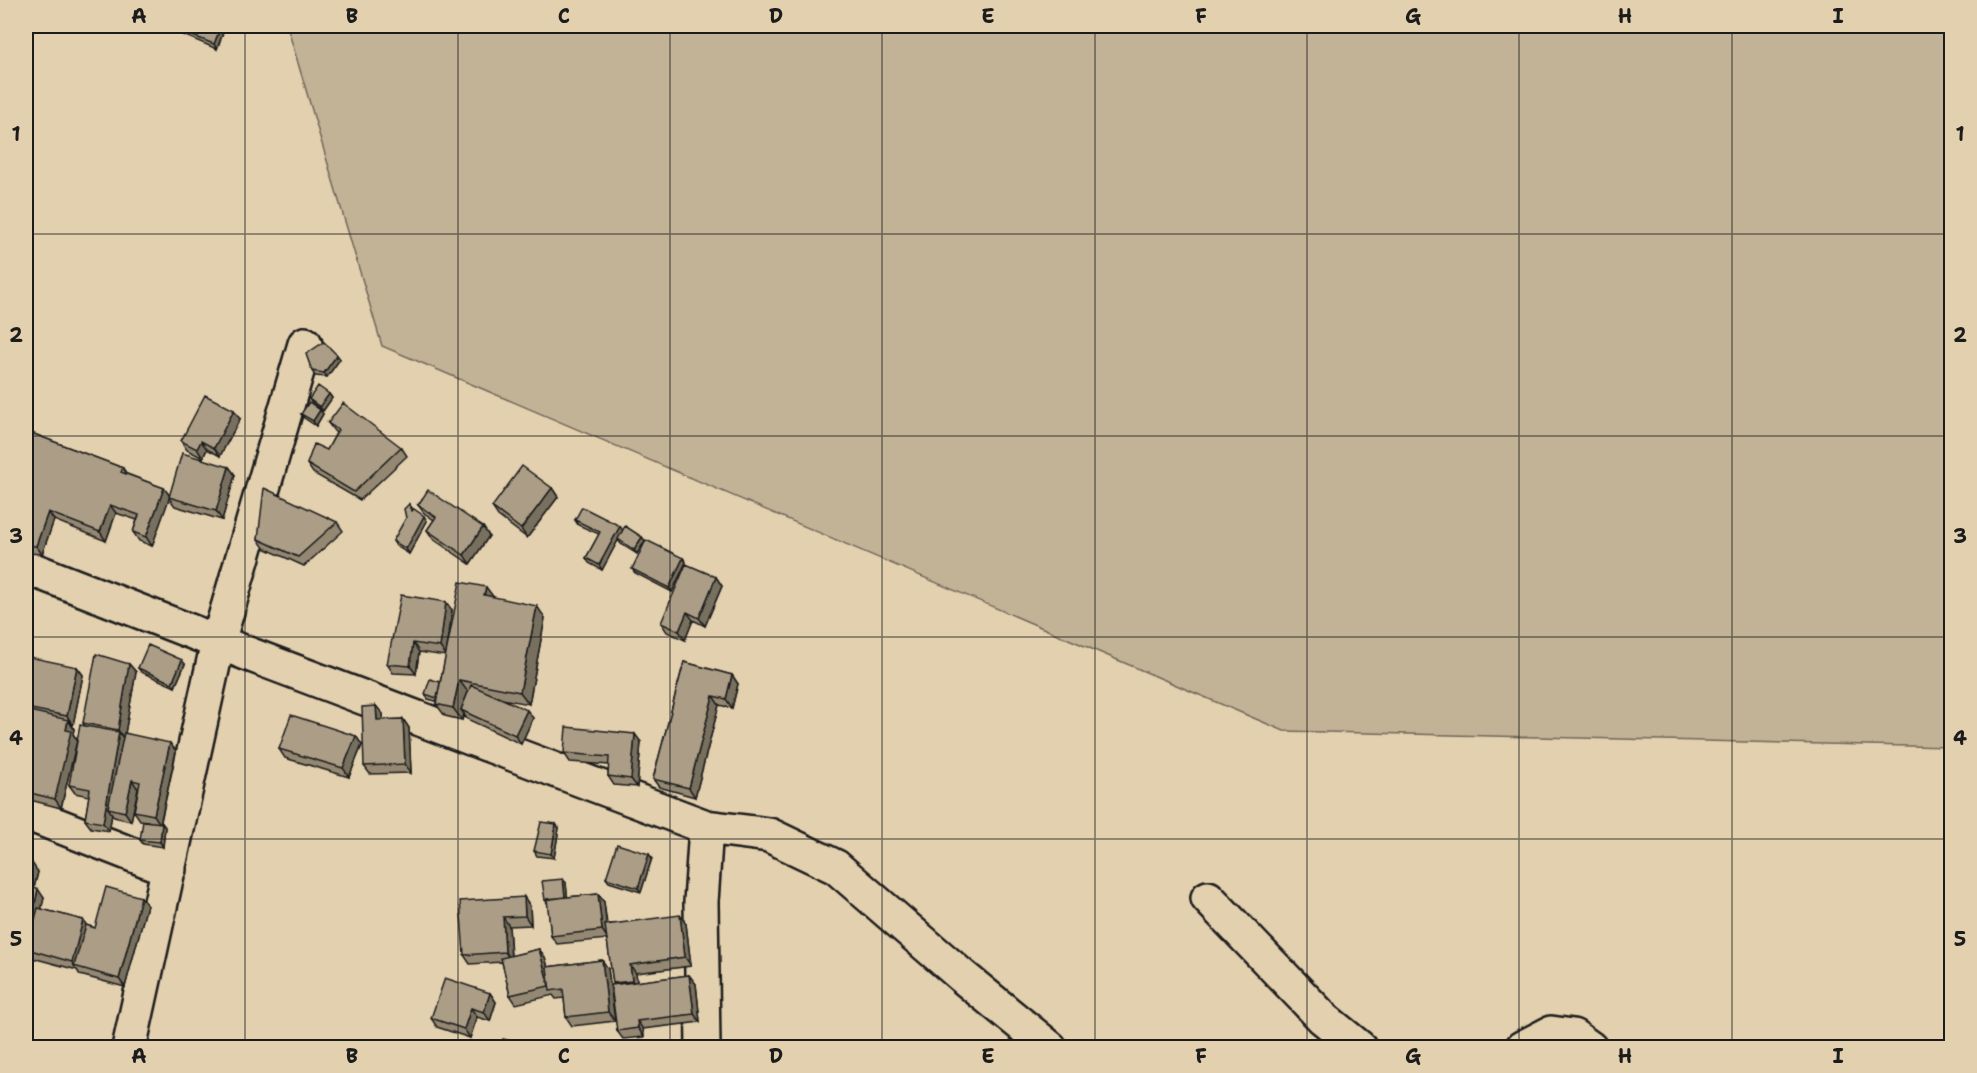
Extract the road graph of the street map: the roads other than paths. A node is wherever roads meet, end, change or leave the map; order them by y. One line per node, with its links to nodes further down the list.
1 (305, 344): 3 (street)
2 (26, 567): 3 (street)
3 (218, 642): 5 (street); 6 (street)
4 (26, 813): 6 (street)
5 (706, 827): 9 (street); 10 (street)
6 (170, 869): 8 (street)
7 (1208, 898): 11 (street)
8 (129, 1047)
9 (703, 1047)
10 (1050, 1047)
11 (1360, 1047)
12 (1522, 1047): 13 (street)
13 (1590, 1047)

